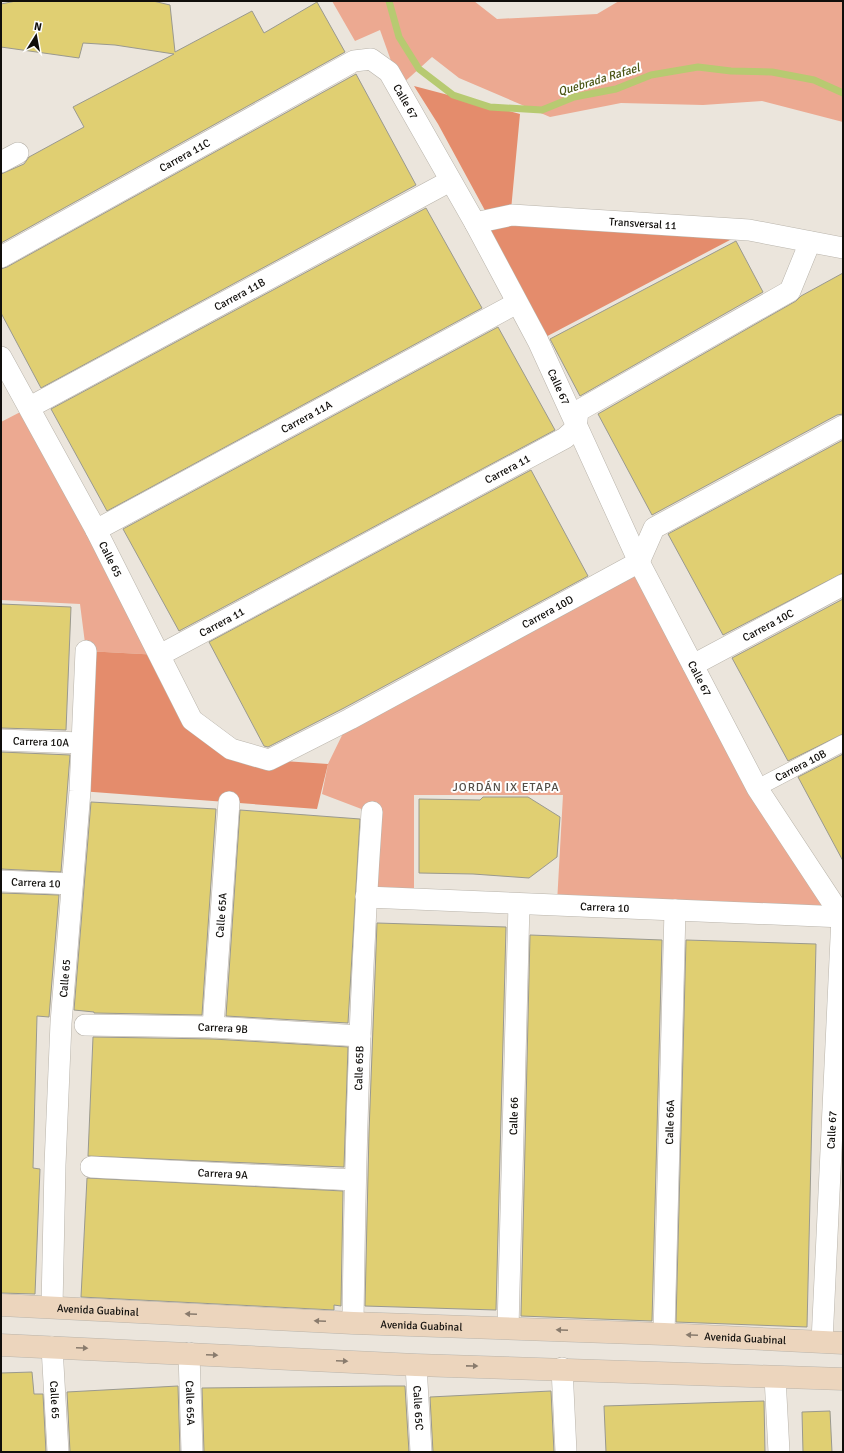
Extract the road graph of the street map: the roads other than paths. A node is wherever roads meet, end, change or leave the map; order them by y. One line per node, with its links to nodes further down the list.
1 (371, 59): 2 (street, Calle 67); 6 (street, Carrera 11C)
2 (450, 181): 3 (street, Calle 67); 9 (street, Carrera 11B)
3 (475, 224): 4 (street, Transversal 11); 7 (street, Calle 67)
4 (810, 242): 5 (street, Transversal 11); 11 (street)
5 (843, 248)
6 (1, 257)
7 (517, 303): 11 (street, Calle 67); 12 (street, Carrera 11A)
8 (1, 357): 9 (street, Calle 65)
9 (30, 407): 12 (street, Calle 65)
10 (843, 426): 13 (street)
11 (576, 428): 13 (street, Calle 67); 16 (street, Carrera 11)
12 (96, 530): 16 (street, Calle 65)
13 (639, 562): 17 (street, Calle 67); 21 (street, Carrera 10D)
14 (843, 584): 17 (street, Carrera 10C)
15 (86, 651): 19 (street, Calle 65)
16 (160, 655): 21 (street, Calle 65)
17 (692, 665): 22 (street, Calle 67)
18 (1, 740): 19 (street, Carrera 10A)
19 (81, 743): 26 (street, Calle 65)
20 (843, 743): 22 (street, Carrera 10B)
21 (231, 749)
22 (757, 788): 30 (street, Calle 67)
23 (229, 802): 32 (street, Calle 65A)
24 (372, 812): 27 (street, Calle 65B)
25 (1, 881): 26 (street, Carrera 10)
26 (72, 884): 37 (street, Calle 65)
27 (366, 897): 28 (street, Carrera 10); 33 (street, Calle 65B)
28 (519, 904): 29 (street, Carrera 10); 39 (street, Calle 66)
29 (674, 910): 30 (street, Carrera 10); 40 (street, Calle 66A)
30 (840, 911): 41 (street, Calle 67)
31 (85, 1025): 32 (street, Carrera 9B)
32 (213, 1027): 33 (street, Carrera 9B)
33 (360, 1036): 35 (street, Calle 65B)
34 (92, 1167): 35 (street, Carrera 9A)
35 (354, 1180): 38 (street, Calle 65B)
36 (1, 1305): 37 (main road, Avenida Guabinal)
37 (52, 1307): 38 (main road, Avenida Guabinal, one-way to 37)
38 (353, 1323): 39 (main road, Avenida Guabinal)
39 (508, 1328): 40 (main road, Avenida Guabinal, one-way to 39)
40 (664, 1334): 41 (main road, Avenida Guabinal, one-way to 40)
41 (832, 1342)
42 (1, 1345): 43 (main road)
43 (52, 1347): 44 (main road, one-way to 44); 49 (street, Calle 65)
44 (189, 1353): 45 (main road, one-way to 45); 50 (street, Calle 65A)
45 (416, 1365): 46 (main road, one-way to 46); 51 (street, Calle 65C)
46 (562, 1368): 47 (main road); 52 (street)
47 (775, 1377): 48 (main road); 53 (street)
48 (843, 1379)
49 (58, 1452)
50 (192, 1452)
51 (420, 1452)
52 (566, 1452)
53 (779, 1452)

